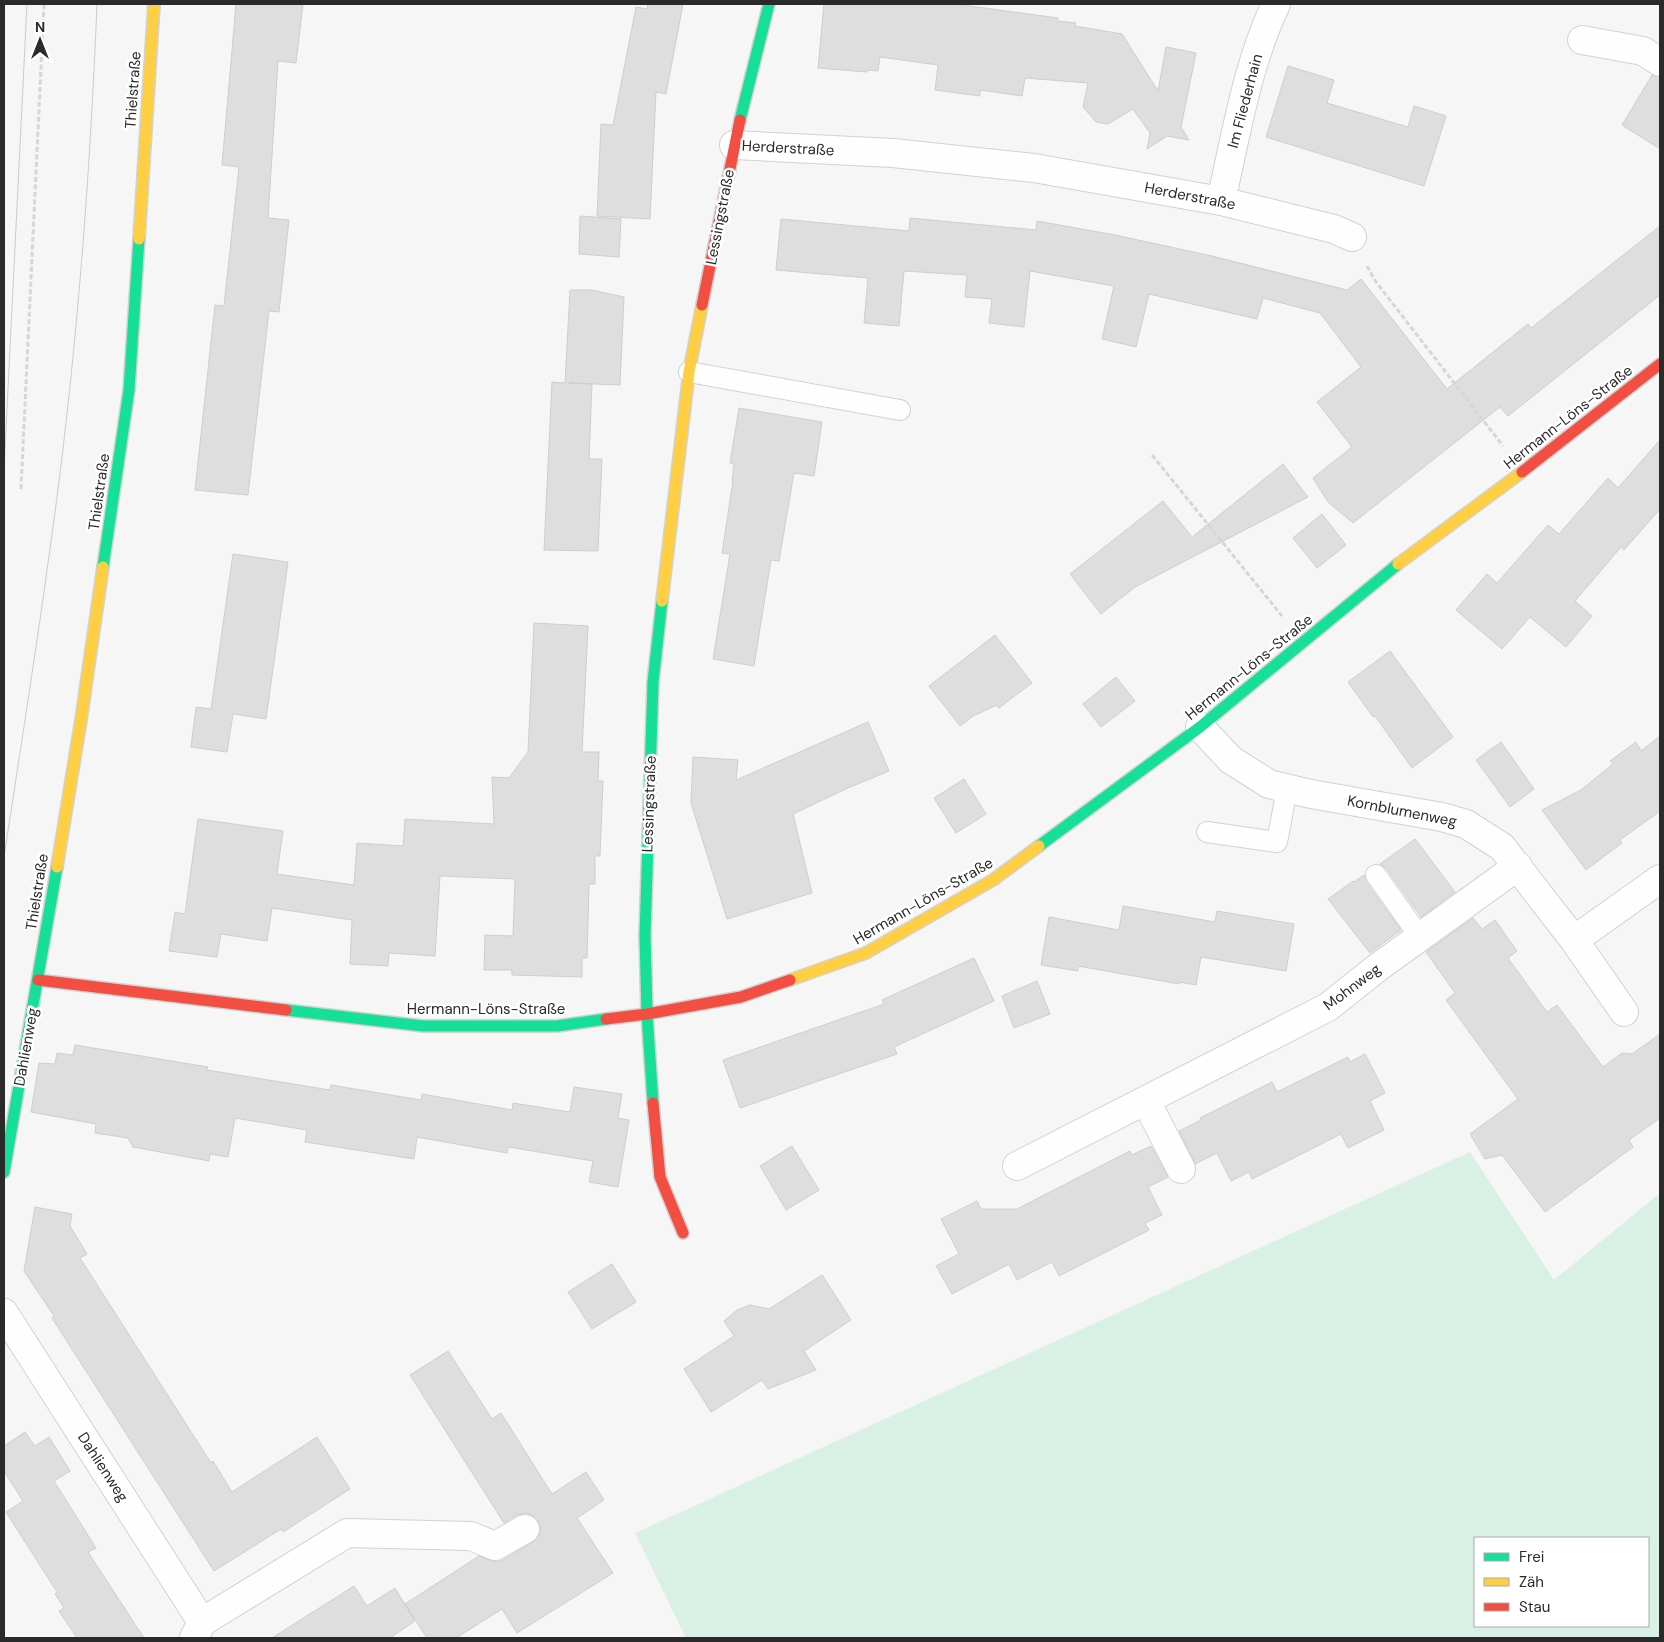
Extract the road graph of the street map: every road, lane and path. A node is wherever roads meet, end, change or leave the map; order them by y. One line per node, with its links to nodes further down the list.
1 (44, 4): 15 (path)
2 (154, 4): 25 (street, Thielstraße)
3 (770, 4): 7 (street, Lessingstraße)
4 (1276, 4): 8 (street, Im Fliederhain)
5 (1582, 40): 6 (street)
6 (1660, 62)
7 (734, 145): 8 (street, Herderstraße); 11 (street, Lessingstraße)
8 (1221, 201): 9 (street, Herderstraße)
9 (1352, 237): 14 (path)
10 (1660, 364): 14 (street, Hermann-Löns-Straße)
11 (688, 372): 12 (lane); 27 (street, Lessingstraße)
12 (900, 410)
13 (1152, 455): 16 (path)
14 (1523, 472): 16 (street, Hermann-Löns-Straße)
15 (21, 489)
16 (1303, 642): 17 (street, Hermann-Löns-Straße)
17 (1200, 727): 18 (street, Kornblumenweg); 27 (street, Hermann-Löns-Straße)
18 (1287, 789): 19 (lane); 20 (street, Kornblumenweg)
19 (1207, 832)
20 (1518, 866): 23 (street, Mohnweg); 24 (street, Kornblumenweg)
21 (1376, 875): 23 (lane)
22 (1660, 879): 24 (street)
23 (1420, 937): 28 (street, Mohnweg)
24 (1574, 940): 26 (street, Kornblumenweg)
25 (38, 980): 27 (street, Hermann-Löns-Straße); 31 (street, Dahlienweg)
26 (1624, 1012)
27 (648, 1014): 32 (street, Lessingstraße)
28 (1146, 1101): 29 (street, Mohnweg); 30 (street)
29 (1017, 1166)
30 (1181, 1169)
31 (4, 1172)
32 (683, 1233)
33 (4, 1313): 35 (street, Dahlienweg)
34 (525, 1529): 35 (street, Dahlienweg)
35 (198, 1630)

